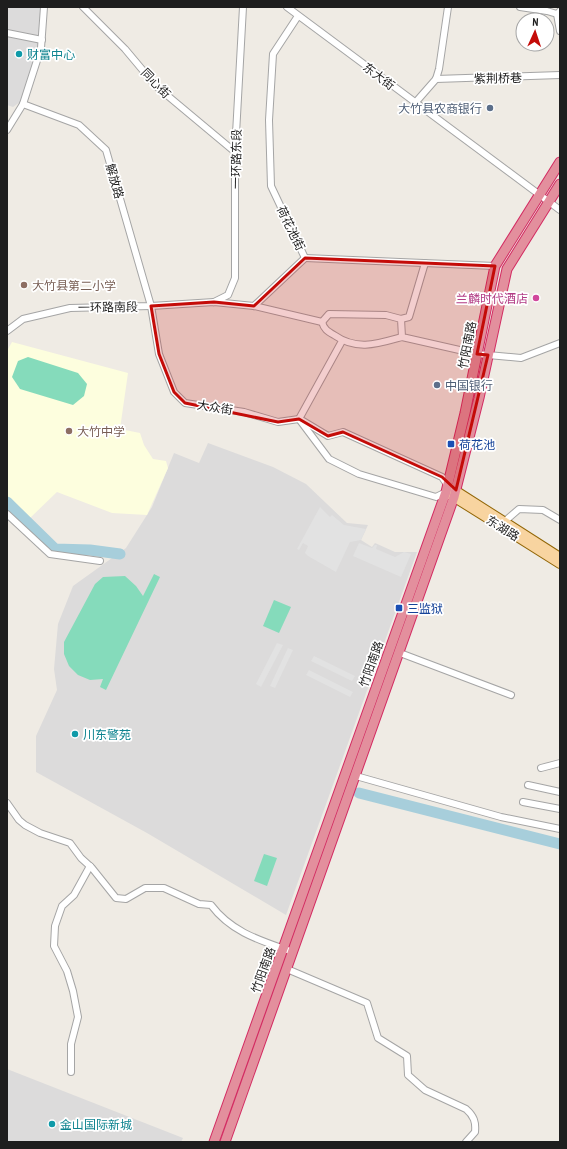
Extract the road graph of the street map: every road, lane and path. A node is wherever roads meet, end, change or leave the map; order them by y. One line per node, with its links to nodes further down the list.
1 (44, 7): 11 (street)
2 (83, 7): 17 (street, 同心街)
3 (244, 7): 17 (street, 一环路东段)
4 (287, 7): 8 (street, 东大街)
5 (448, 7): 13 (street)
6 (520, 7): 7 (street)
7 (558, 13): 9 (street)
8 (298, 16): 14 (street, 东大街); 23 (street, 荷花池街)
9 (560, 31)
10 (7, 33): 11 (street)
11 (42, 40): 15 (street)
12 (560, 75): 13 (street, 紫荆桥巷)
13 (436, 79): 14 (street)
14 (415, 103): 20 (street, 东大街)
15 (23, 104): 16 (street); 27 (street, 解放路)
16 (7, 130)
17 (235, 152): 26 (street, 一环路东段)
18 (560, 162): 20 (highway, 竹阳南路)
19 (560, 184): 21 (highway, 竹阳南路)
20 (539, 194): 21 (street, 东大街); 25 (highway, 竹阳南路)
21 (548, 201): 22 (street, 东大街); 36 (highway, 竹阳南路)
22 (560, 210)
23 (305, 258): 24 (street, 荷花池街); 28 (street)
24 (425, 263): 25 (street, 荷花池街); 29 (street)
25 (495, 266): 35 (highway, 竹阳南路)
26 (214, 302): 27 (street, 一环路南段); 28 (street, 一环路南段)
27 (151, 306): 31 (street, 一环路南段); 37 (street, 大众街)
28 (254, 306): 30 (street, 一环路南段)
29 (401, 319): 30 (street); 32 (street)
30 (322, 322): 33 (street)
31 (7, 330)
32 (402, 337): 33 (street); 35 (street)
33 (342, 341): 37 (street)
34 (560, 343): 36 (street)
35 (477, 354): 36 (street); 38 (highway, 竹阳南路)
36 (488, 355): 38 (highway, 竹阳南路)
37 (299, 419): 38 (street); 38 (street)
38 (451, 491): 41 (main road, 东湖路); 44 (main road, 东湖路); 45 (highway, 竹阳南路); 57 (highway, 竹阳南路)
39 (7, 514): 43 (street)
40 (560, 520): 41 (street)
41 (505, 521): 42 (main road, 东湖路)
42 (560, 557)
43 (100, 561)
44 (560, 564)
45 (400, 653): 46 (street); 49 (highway, 竹阳南路)
46 (511, 695)
47 (560, 763): 48 (street)
48 (541, 768)
49 (356, 776): 55 (street); 58 (highway, 竹阳南路)
50 (528, 785): 51 (street)
51 (560, 792)
52 (523, 802): 54 (street)
53 (7, 803): 56 (street)
54 (560, 809)
55 (560, 829)
56 (90, 866): 57 (street); 60 (street)
57 (283, 948): 58 (street); 61 (highway, 竹阳南路)
58 (293, 952): 59 (highway, 竹阳南路)
59 (287, 969): 62 (highway, 竹阳南路); 63 (street)
60 (71, 1072)
61 (214, 1142)
62 (224, 1142)
63 (466, 1142)

